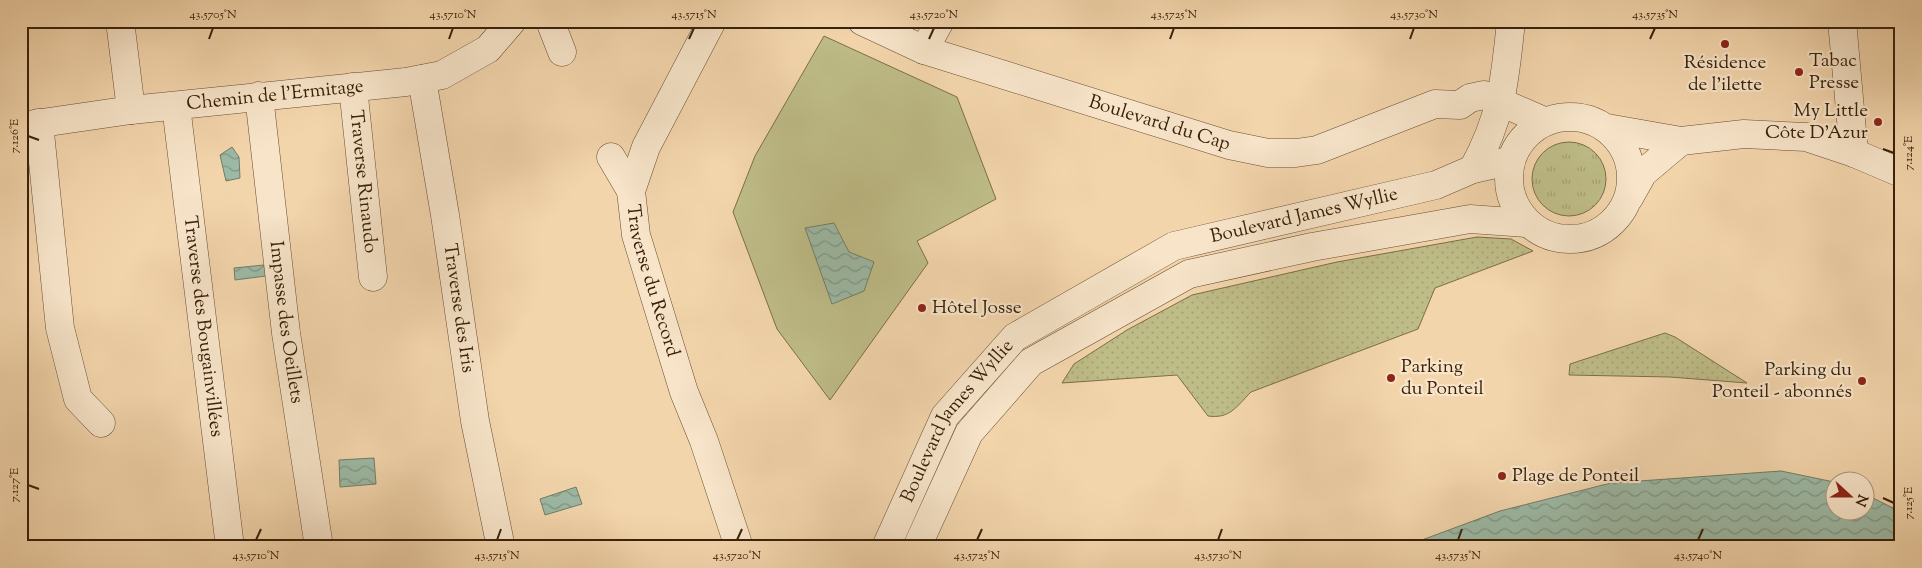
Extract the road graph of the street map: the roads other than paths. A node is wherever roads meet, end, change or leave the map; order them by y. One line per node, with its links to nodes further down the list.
1 (120, 21): 17 (street)
2 (512, 21): 11 (street, Chemin de l'Ermitage)
3 (550, 21): 10 (street)
4 (712, 21): 28 (street, Traverse du Record)
5 (862, 21): 9 (street, Boulevard du Cap)
6 (940, 21): 9 (street)
7 (1511, 21): 14 (street)
8 (1842, 21): 23 (street)
9 (924, 50): 15 (street, Boulevard du Cap)
10 (562, 52)
11 (422, 79): 12 (street, Chemin de l'Ermitage); 37 (street, Traverse des Iris)
12 (353, 87): 13 (street, Chemin de l'Ermitage); 31 (street, Traverse Rinaudo)
13 (259, 96): 16 (street, Chemin de l'Ermitage); 39 (street, Impasse des Oeillets)
14 (1501, 103): 15 (street, Boulevard du Cap); 18 (street, Boulevard du Cap); 21 (street)
15 (1460, 105): 21 (street)
16 (176, 106): 17 (street, Chemin de l'Ermitage); 38 (street, Traverse des Bougainvillées)
17 (131, 110): 19 (street, Chemin de l'Ermitage)
18 (1544, 122): 20 (street); 25 (street)
19 (30, 124): 36 (street)
20 (1607, 128): 22 (street); 29 (street)
21 (1489, 141): 25 (street); 26 (street)
22 (1681, 141): 23 (street); 29 (street)
23 (1854, 153): 27 (street)
24 (611, 157): 28 (street)
25 (1509, 161): 26 (street, Boulevard James Wyllie); 30 (street)
26 (1473, 169): 32 (street, Boulevard James Wyllie)
27 (1901, 173)
28 (631, 191): 40 (street, Traverse du Record)
29 (1627, 201): 30 (street)
30 (1527, 223): 33 (street, Boulevard James Wyllie)
31 (372, 277)
32 (1105, 285): 33 (street); 34 (street, Boulevard James Wyllie)
33 (1120, 312): 35 (street, Boulevard James Wyllie)
34 (984, 373): 35 (street); 41 (street, Boulevard James Wyllie)
35 (1001, 396): 42 (street, Boulevard James Wyllie)
36 (101, 423)
37 (499, 538)
38 (230, 547)
39 (319, 547)
40 (739, 547)
41 (886, 547)
42 (917, 547)

